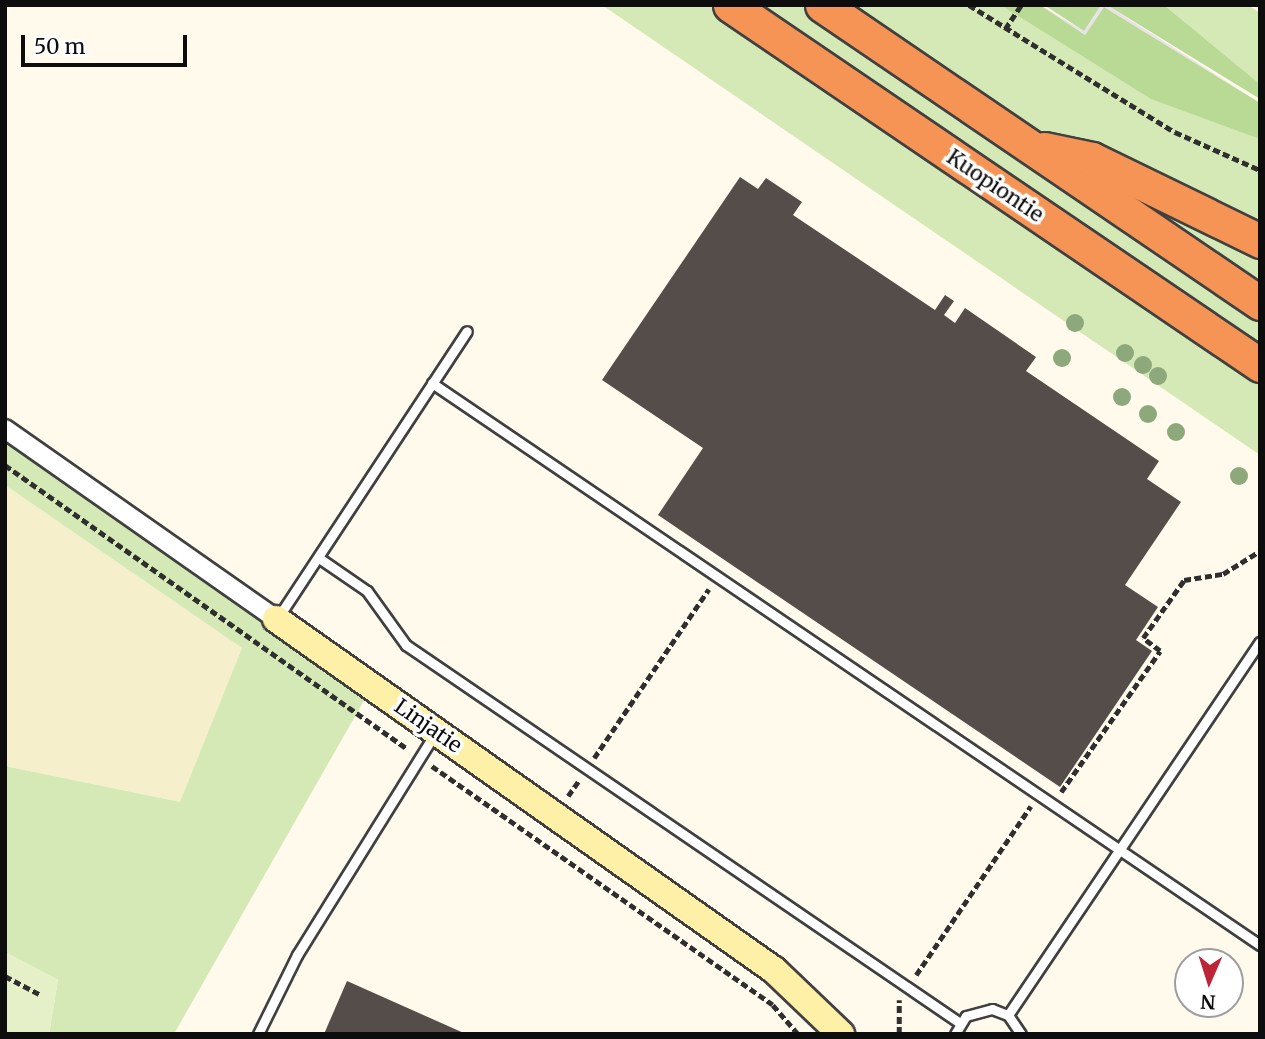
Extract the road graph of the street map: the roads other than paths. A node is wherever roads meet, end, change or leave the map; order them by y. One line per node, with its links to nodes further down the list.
1 (730, 5): 7 (highway, Kuopiontie)
2 (822, 5): 3 (highway)
3 (1030, 146): 4 (highway); 5 (highway)
4 (1260, 241)
5 (1260, 303)
6 (467, 331): 8 (lane)
7 (1260, 365)
8 (432, 383): 10 (lane); 14 (lane)
9 (5, 429): 11 (street, Linjatie)
10 (319, 558): 11 (lane); 17 (lane)
11 (276, 619): 13 (street, Linjatie)
12 (1260, 642): 14 (lane)
13 (436, 732): 18 (lane); 19 (street, Linjatie)
14 (1120, 850): 15 (lane); 16 (lane)
15 (1260, 945)
16 (1008, 1015): 17 (lane); 21 (lane)
17 (960, 1023): 20 (lane)
18 (258, 1034)
19 (841, 1034)
20 (955, 1034)
21 (1021, 1034)

